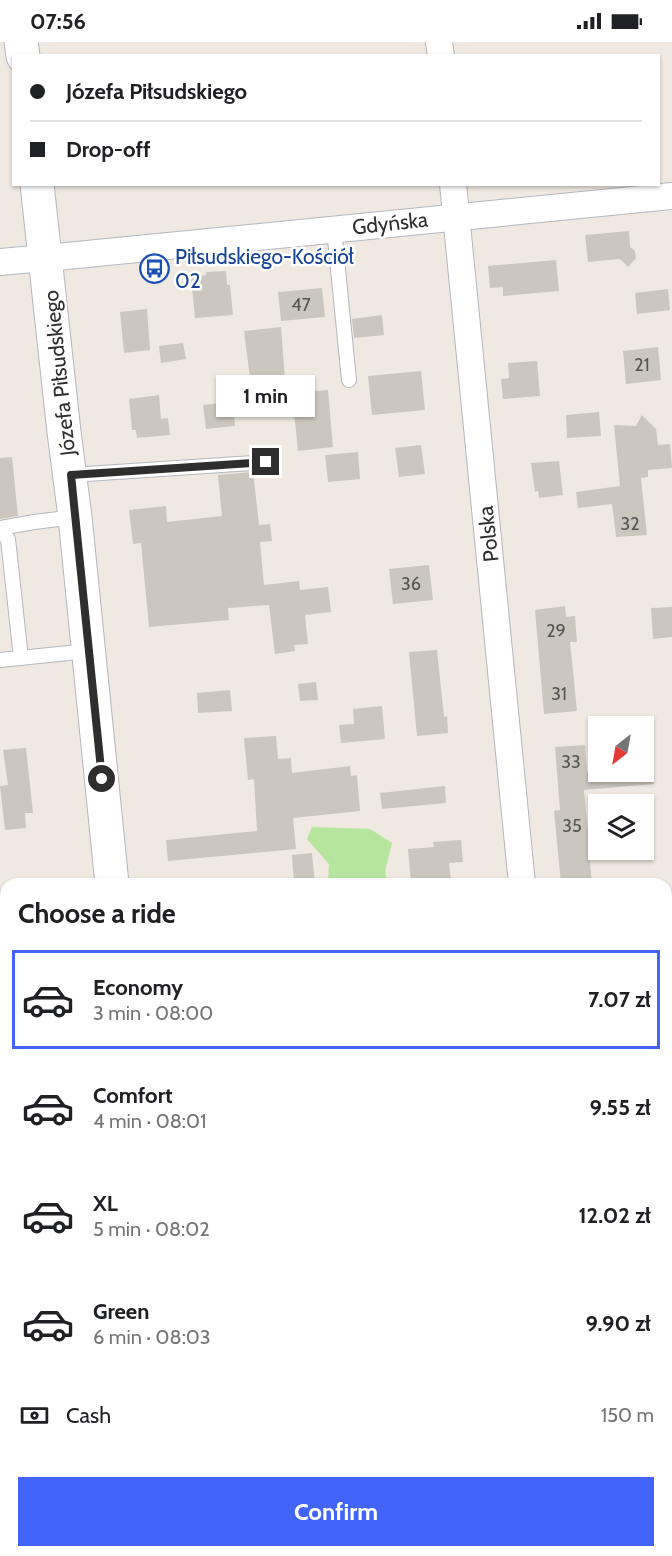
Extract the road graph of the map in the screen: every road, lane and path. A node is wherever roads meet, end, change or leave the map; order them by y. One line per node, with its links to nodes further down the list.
1 (38, 186): 6 (street, Józefa Piłsudskiego)
2 (453, 186): 4 (street, Polska)
3 (672, 196): 4 (street, Gdyńska)
4 (456, 216): 5 (street, Gdyńska); 17 (street, Polska)
5 (334, 229): 6 (street, Gdyńska); 8 (lane)
6 (46, 258): 7 (street, Gdyńska); 10 (street, Józefa Piłsudskiego)
7 (0, 262)
8 (349, 380)
9 (266, 462): 10 (lane)
10 (71, 475): 11 (street, Józefa Piłsudskiego)
11 (75, 517): 12 (lane); 13 (street, Józefa Piłsudskiego)
12 (0, 530): 14 (lane)
13 (88, 651): 14 (lane); 16 (street, Józefa Piłsudskiego)
14 (21, 658): 15 (lane)
15 (0, 660)
16 (111, 878)
17 (521, 878)

